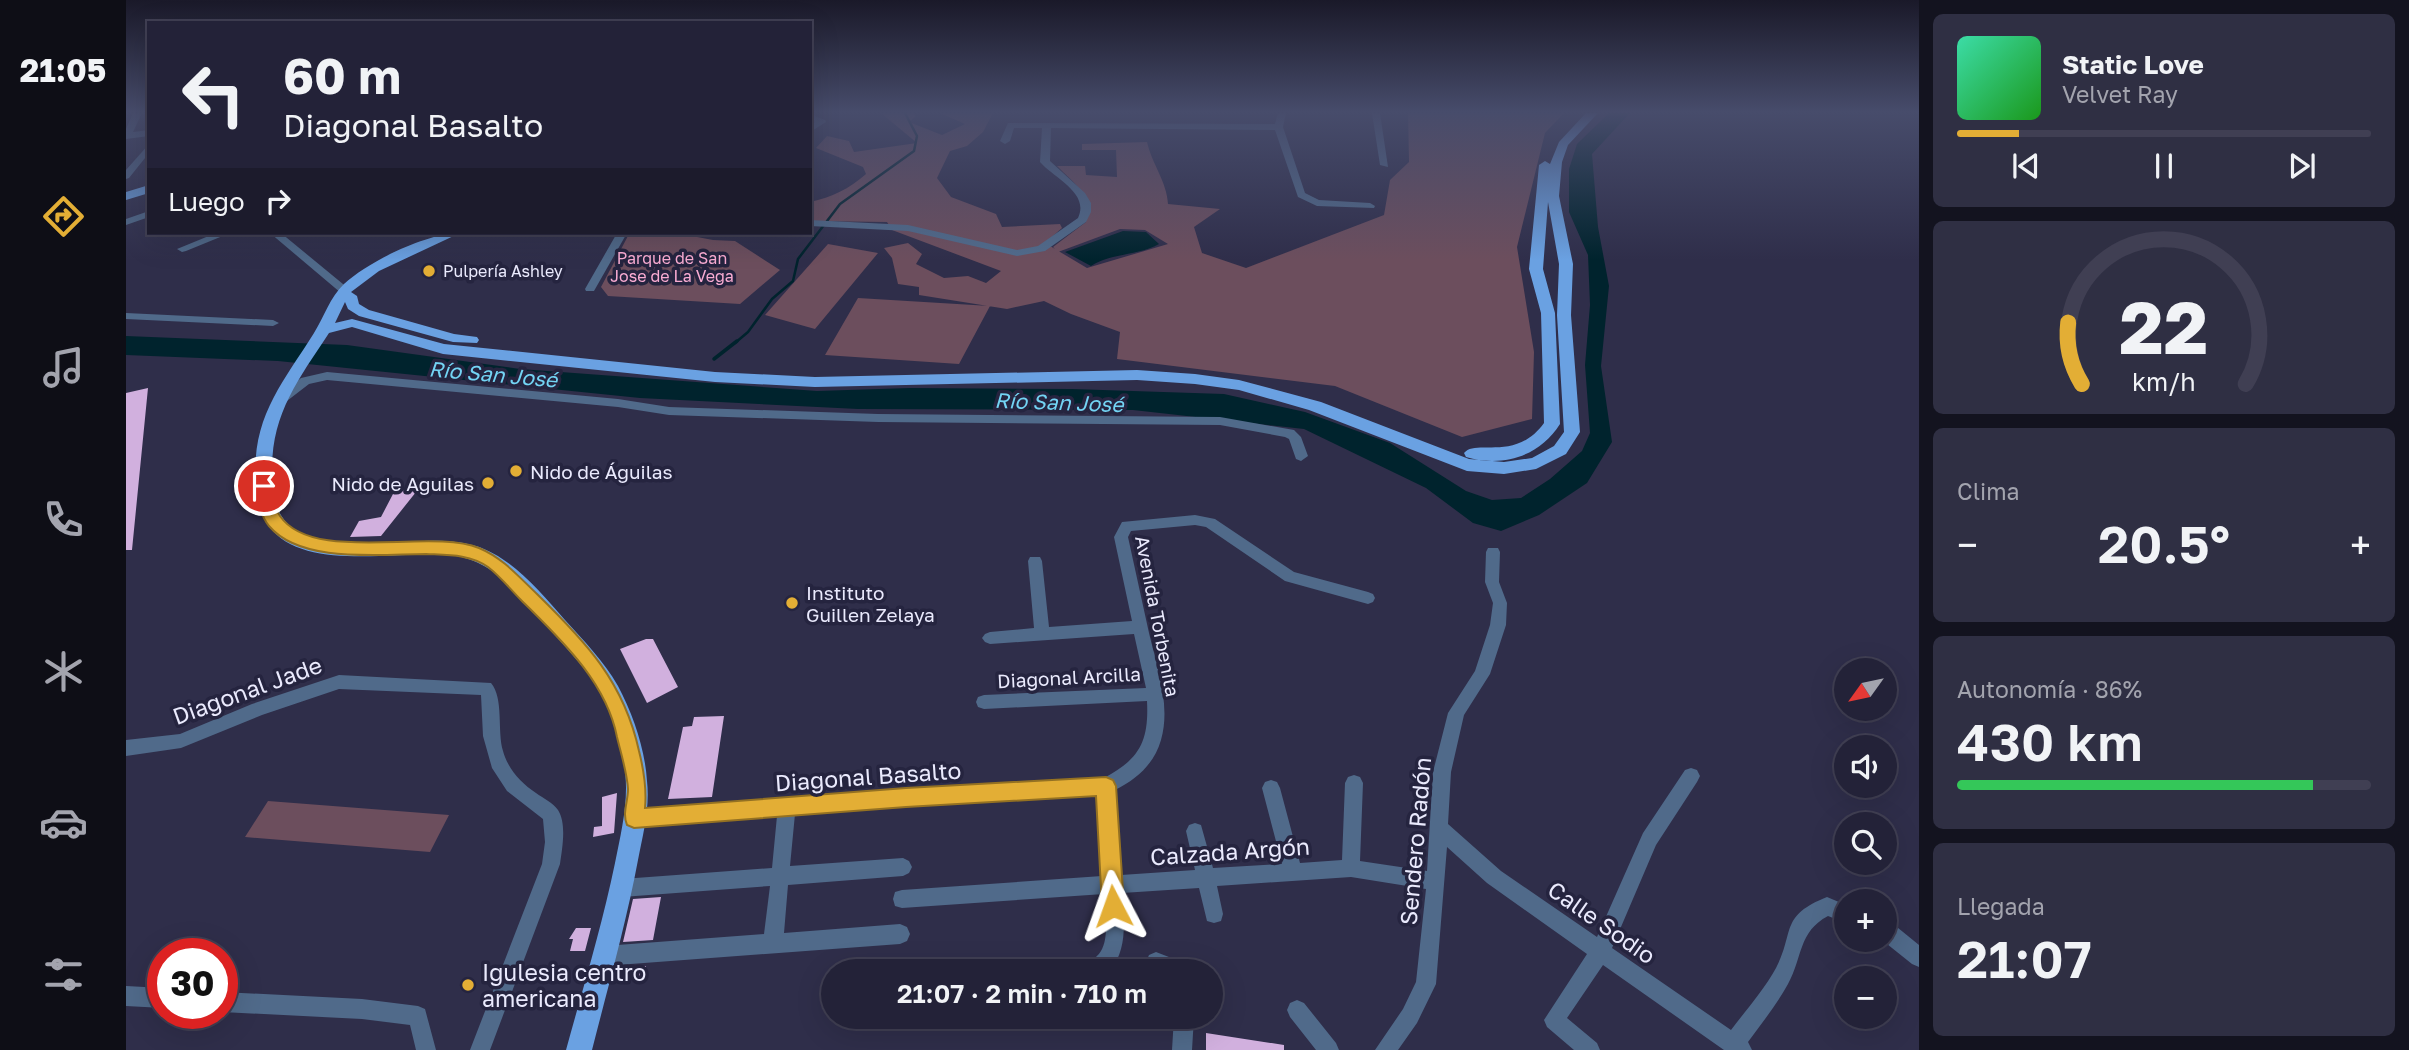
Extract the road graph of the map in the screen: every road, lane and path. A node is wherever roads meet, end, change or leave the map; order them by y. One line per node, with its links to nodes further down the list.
1 (137, 162): 8 (street)
2 (1045, 162): 14 (street)
3 (1290, 162): 11 (street)
4 (1384, 162): 7 (street)
5 (1545, 162): 22 (main road)
6 (1556, 162): 23 (main road)
7 (1385, 165)
8 (126, 176)
9 (147, 192): 10 (main road)
10 (126, 198)
11 (1370, 206)
12 (147, 215): 13 (street)
13 (126, 222)
14 (820, 223)
15 (220, 235): 21 (street)
16 (277, 235): 25 (street)
17 (453, 235): 25 (main road)
18 (453, 235): 29 (main road)
19 (461, 235): 25 (main road)
20 (621, 235): 24 (street)
21 (182, 249)
22 (1536, 264): 23 (main road); 29 (main road)
23 (1566, 269): 29 (main road)
24 (590, 289)
25 (344, 298): 28 (main road); 29 (main road)
26 (126, 316): 27 (street)
27 (273, 323)
28 (322, 332): 29 (main road); 30 (main road)
29 (550, 354)
30 (278, 398): 31 (street); 46 (main road)
31 (1301, 456)
32 (1493, 552): 47 (street, Sendero Radón)
33 (1035, 561): 36 (street)
34 (1368, 598): 35 (street, Avenida Torbenita)
35 (1140, 627): 36 (street); 38 (street, Avenida Torbenita)
36 (1042, 633): 37 (street)
37 (990, 638)
38 (1155, 694): 39 (street, Diagonal Arcilla); 43 (street, Avenida Torbenita)
39 (984, 702)
40 (126, 748): 74 (street, Diagonal Jade)
41 (1691, 776): 63 (street)
42 (1354, 783): 50 (street)
43 (1106, 786): 45 (street, Diagonal Basalto); 55 (street)
44 (1271, 788): 51 (street)
45 (786, 807): 46 (street, Diagonal Basalto); 52 (street)
46 (634, 819): 56 (main road)
47 (1439, 828): 54 (street, Sendero Radón); 63 (street, Calle Sodio)
48 (1195, 831): 53 (street)
49 (903, 867): 52 (street)
50 (1351, 868): 51 (street, Calzada Argón); 54 (street, Calzada Argón)
51 (1293, 870): 53 (street, Calzada Argón)
52 (779, 876): 56 (street); 62 (street)
53 (1206, 878): 55 (street, Calzada Argón); 59 (street)
54 (1436, 882): 78 (street, Sendero Radón)
55 (1111, 884): 57 (street, Calzada Argón); 66 (street)
56 (622, 888): 64 (main road)
57 (902, 899)
58 (1834, 909): 72 (street)
59 (1214, 914)
60 (900, 934): 62 (street)
61 (1897, 940): 65 (street)
62 (773, 944): 64 (street)
63 (1601, 951): 72 (street, Calle Sodio); 79 (street)
64 (604, 956): 75 (main road)
65 (1919, 957)
66 (1108, 959)
67 (126, 996): 68 (street)
68 (147, 997)
69 (238, 1003): 73 (street)
70 (1297, 1010): 77 (street)
71 (1183, 1029): 76 (street)
72 (1738, 1047)
73 (426, 1050)
74 (480, 1050)
75 (579, 1050)
76 (1182, 1050)
77 (1329, 1050)
78 (1385, 1050)
79 (1590, 1050)

